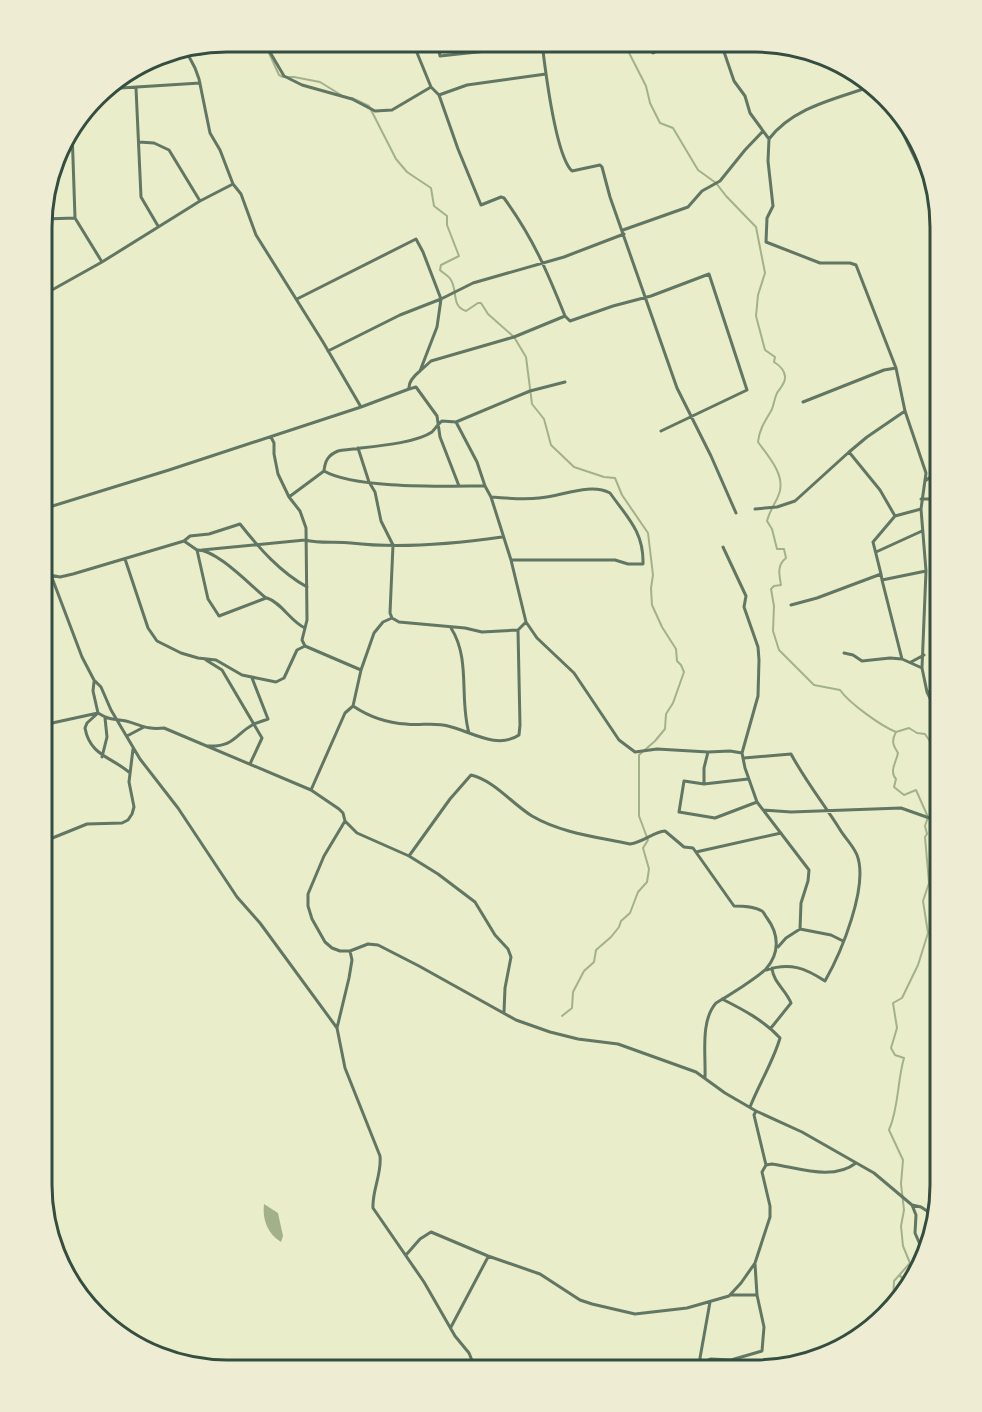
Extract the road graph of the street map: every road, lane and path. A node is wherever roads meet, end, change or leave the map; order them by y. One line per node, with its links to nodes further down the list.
1 (270, 53): 10 (street)
2 (417, 53): 10 (street)
3 (439, 53): 4 (street)
4 (468, 53)
5 (543, 53): 8 (street)
6 (724, 53): 15 (street)
7 (189, 57): 9 (street)
8 (546, 74): 14 (street); 24 (street)
9 (200, 83): 12 (street); 19 (street)
10 (430, 87): 14 (street)
11 (122, 88): 12 (street)
12 (136, 88): 17 (street)
13 (862, 90): 16 (street)
14 (439, 94): 26 (street)
15 (763, 131): 16 (street); 24 (street)
16 (769, 139): 33 (street)
17 (139, 142): 20 (street); 23 (street)
18 (72, 149): 21 (street)
19 (233, 184): 20 (street); 29 (street)
20 (200, 201): 23 (street)
21 (75, 218): 22 (street); 25 (street)
22 (53, 219)
23 (158, 226): 25 (street)
24 (624, 232): 26 (street); 28 (street)
25 (102, 262): 27 (street)
26 (544, 262): 30 (street); 31 (street)
27 (53, 290)
28 (645, 298): 31 (street); 40 (street); 40 (street)
29 (297, 299): 30 (street); 32 (street)
30 (441, 299): 32 (street); 34 (street)
31 (565, 316): 34 (street)
32 (328, 351): 38 (street)
33 (896, 368): 37 (street); 39 (street)
34 (420, 370): 36 (street)
35 (565, 382): 41 (street)
36 (409, 389): 38 (street); 42 (street)
37 (803, 402)
38 (361, 408): 44 (street)
39 (905, 411): 46 (street); 50 (street)
40 (690, 416): 43 (street); 60 (street)
41 (456, 422): 42 (street); 52 (street)
42 (438, 424): 45 (street); 51 (street)
43 (661, 430)
44 (271, 437): 53 (street); 57 (street)
45 (358, 448): 47 (street); 49 (street)
46 (849, 452): 58 (street); 61 (street)
47 (324, 471): 49 (street); 53 (street)
48 (930, 478): 50 (street)
49 (369, 482): 51 (street); 67 (street)
50 (924, 482): 55 (street)
51 (459, 486): 52 (street)
52 (485, 486): 54 (street)
53 (289, 497): 64 (street)
54 (491, 497): 63 (street); 73 (street)
55 (921, 499): 56 (street); 59 (street)
56 (930, 499)
57 (53, 506)
58 (754, 509)
59 (921, 509): 61 (street); 62 (street)
60 (736, 513)
61 (895, 516): 71 (street)
62 (922, 531): 71 (street); 74 (street)
63 (502, 537): 67 (street); 73 (street)
64 (305, 540): 66 (street); 67 (street); 79 (street)
65 (184, 541): 66 (street); 69 (street); 72 (street)
66 (256, 544): 70 (street); 79 (street)
67 (393, 545): 82 (street)
68 (723, 547): 111 (street)
69 (197, 550): 70 (street); 80 (street)
70 (202, 550): 80 (street)
71 (876, 552): 75 (street)
72 (125, 559): 76 (street); 90 (street)
73 (511, 560): 83 (street)
74 (926, 571): 77 (street); 89 (street)
75 (881, 574): 77 (street); 81 (street)
76 (53, 575)
77 (882, 580): 91 (street)
78 (53, 583): 96 (street)
79 (307, 587): 85 (street)
80 (266, 598): 85 (street)
81 (791, 605)
82 (392, 618): 84 (street); 94 (street)
83 (526, 622): 86 (street); 110 (street)
84 (451, 627): 86 (street); 106 (street)
85 (305, 628): 87 (street)
86 (518, 630): 106 (street)
87 (304, 646): 94 (street); 95 (street)
88 (844, 653): 91 (street)
89 (924, 655): 92 (street); 93 (street)
90 (205, 658): 95 (street); 104 (street)
91 (902, 659): 92 (street)
92 (911, 662): 93 (street)
93 (922, 668): 97 (street)
94 (361, 670): 99 (street)
95 (252, 678): 104 (street)
96 (94, 680): 100 (street); 102 (street)
97 (927, 692): 98 (street)
98 (930, 697)
99 (353, 706): 106 (street); 118 (street)
100 (98, 713): 101 (street); 103 (street); 112 (street)
101 (105, 718): 102 (street); 112 (street)
102 (118, 721): 105 (street); 107 (street)
103 (53, 723)
104 (254, 724): 108 (street); 114 (street)
105 (144, 728): 107 (street); 108 (street)
106 (469, 734)
107 (127, 735): 109 (street)
108 (205, 746): 114 (street)
109 (133, 747): 115 (street); 136 (street)
110 (708, 752): 111 (street); 117 (street)
111 (742, 753): 113 (street)
112 (102, 757): 115 (street)
113 (744, 758): 116 (street); 121 (street)
114 (250, 764): 118 (street)
115 (130, 773): 125 (street)
116 (748, 779): 117 (street); 119 (street)
117 (704, 784): 119 (street)
118 (311, 790): 123 (street)
119 (757, 802): 120 (street)
120 (763, 810): 121 (street); 124 (street)
121 (827, 810): 122 (street); 129 (street)
122 (929, 818)
123 (345, 821): 127 (street); 131 (street)
124 (781, 834): 126 (street); 128 (street)
125 (53, 838)
126 (696, 852): 127 (street); 130 (street)
127 (409, 856): 135 (street)
128 (800, 929): 129 (street); 130 (street)
129 (843, 941): 132 (street)
130 (777, 948): 133 (street)
131 (350, 951): 135 (street); 136 (street)
132 (772, 968): 133 (street); 137 (street)
133 (765, 970): 134 (street)
134 (722, 999): 137 (street); 138 (street)
135 (504, 1012): 138 (street)
136 (337, 1028): 146 (street)
137 (771, 1029): 139 (street)
138 (705, 1078): 139 (street)
139 (749, 1107): 140 (street)
140 (756, 1111): 141 (street); 142 (street)
141 (856, 1163): 142 (street); 143 (street)
142 (766, 1165): 148 (street)
143 (912, 1205): 144 (street); 145 (street)
144 (927, 1211)
145 (919, 1242)
146 (406, 1255): 147 (street); 152 (street)
147 (488, 1256): 151 (street); 152 (street)
148 (755, 1263): 149 (street); 150 (street)
149 (757, 1295): 150 (street); 155 (street)
150 (729, 1296): 151 (street)
151 (710, 1302): 154 (street)
152 (451, 1327): 153 (street)
153 (472, 1360)
154 (700, 1360)
155 (708, 1360)

